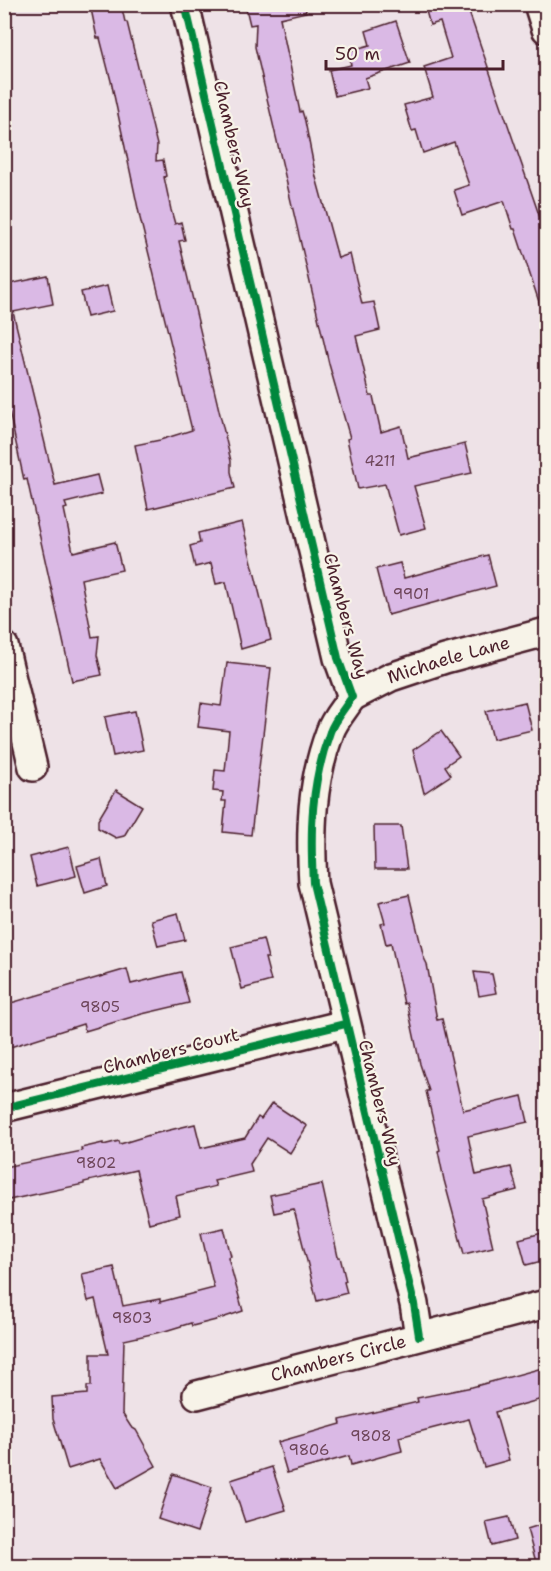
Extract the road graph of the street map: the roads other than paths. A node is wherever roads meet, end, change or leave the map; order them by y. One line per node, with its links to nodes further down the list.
1 (185, 4): 6 (street, Chambers Way)
2 (538, 4): 3 (street)
3 (546, 29)
4 (546, 632): 6 (street, Michaele Lane)
5 (4, 646): 7 (street)
6 (352, 697): 8 (street, Chambers Way)
7 (33, 767)
8 (345, 1024): 9 (street, Chambers Court); 11 (street, Chambers Way)
9 (4, 1108)
10 (546, 1304): 11 (street, Chambers Circle)
11 (419, 1336): 12 (street, Chambers Circle)
12 (197, 1395)

